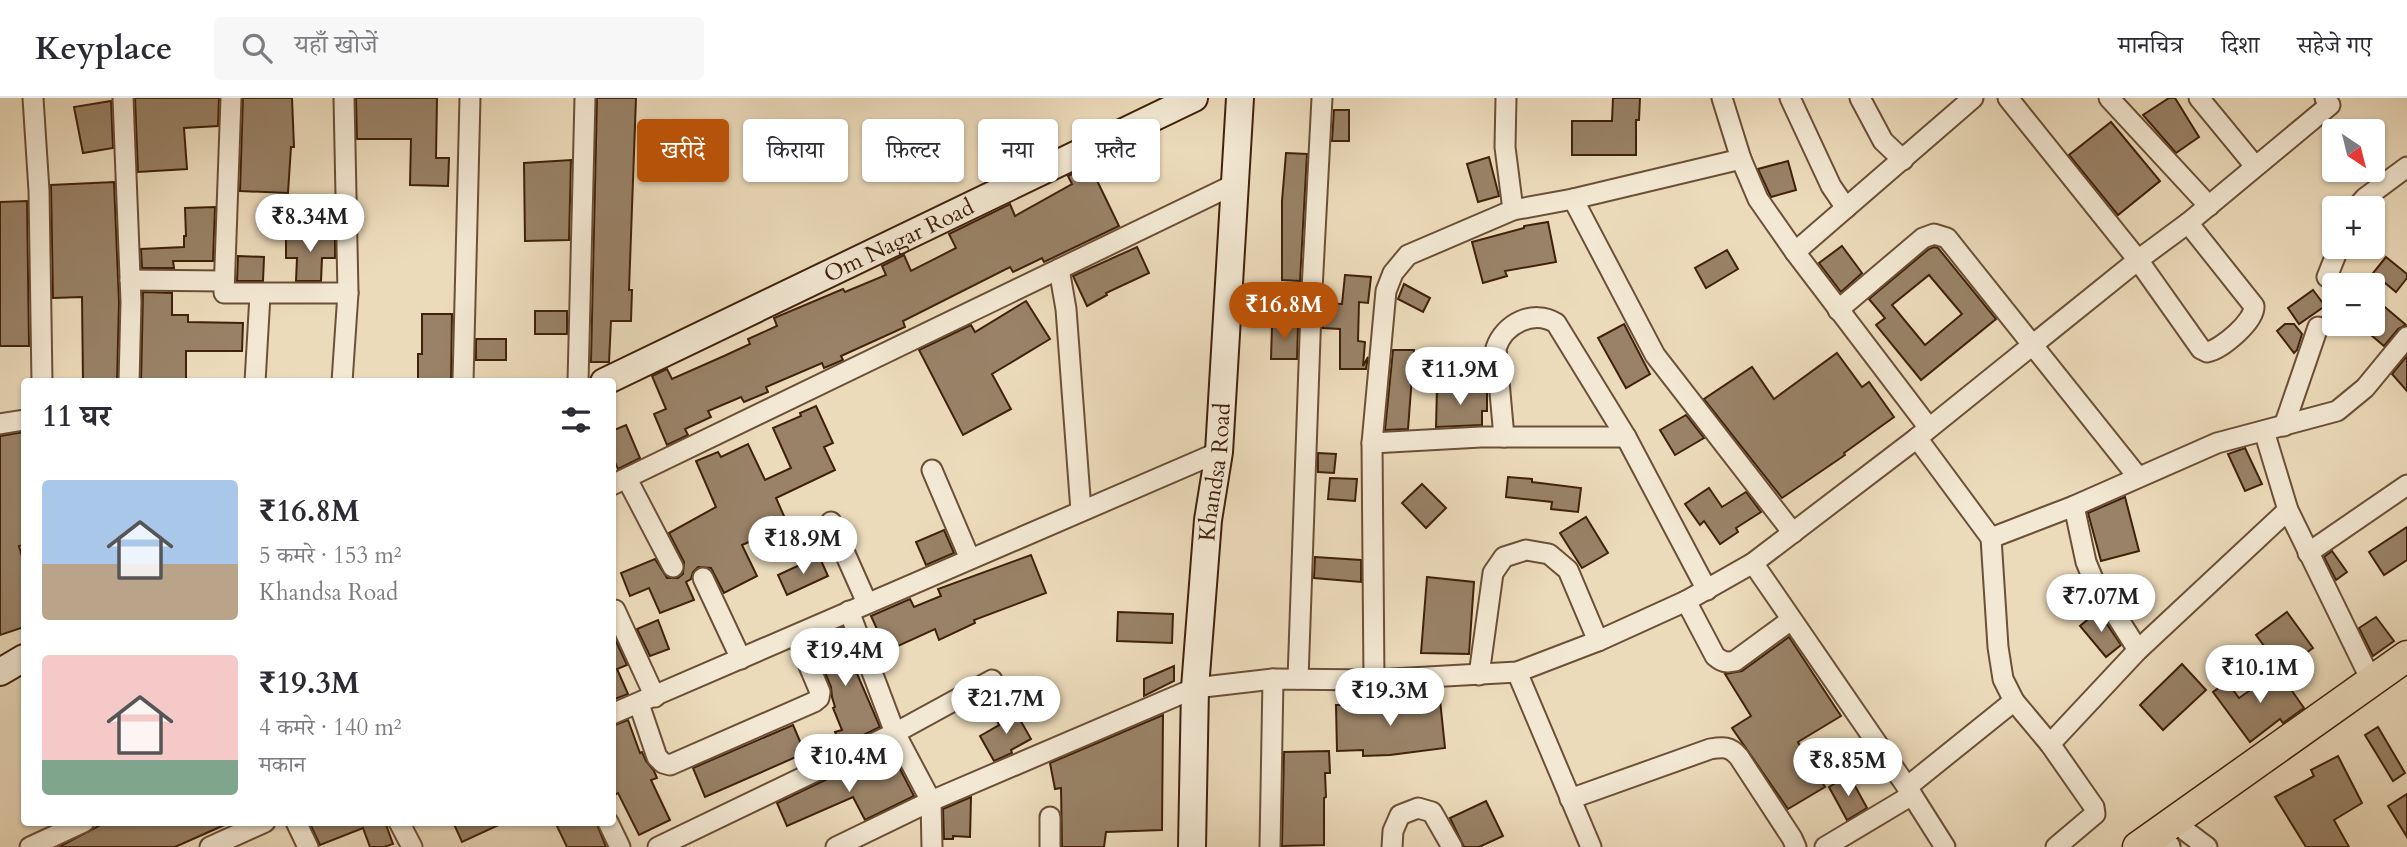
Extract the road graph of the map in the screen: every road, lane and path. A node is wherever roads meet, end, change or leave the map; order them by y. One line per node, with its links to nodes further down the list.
1 (33, 98): 41 (street)
2 (124, 98): 33 (street)
3 (231, 98): 34 (street)
4 (344, 98): 35 (street)
5 (470, 98): 45 (street)
6 (585, 98): 46 (street)
7 (1194, 98): 47 (street, Om Nagar Road)
8 (1240, 98): 23 (street, Khandsa Road)
9 (1322, 98): 87 (street)
10 (1506, 98): 28 (street)
11 (1722, 98): 19 (street)
12 (1790, 98): 27 (street)
13 (1860, 98): 20 (street)
14 (1973, 98): 20 (street)
15 (2008, 98): 31 (street)
16 (2109, 98): 26 (street)
17 (2199, 98): 21 (street)
18 (2325, 98): 21 (street)
19 (1741, 159): 25 (street); 30 (street)
20 (1903, 160): 27 (street)
21 (2255, 166): 26 (street)
22 (2407, 167): 24 (street)
23 (1235, 184): 32 (street); 56 (street, Khandsa Road)
24 (2368, 196)
25 (1573, 199): 28 (street); 65 (street)
26 (2209, 206): 29 (street)
27 (1846, 208): 30 (street)
28 (1513, 210): 55 (street)
29 (2188, 223): 31 (street); 31 (street)
30 (1795, 252): 37 (street)
31 (2138, 260): 40 (street)
32 (1059, 269): 59 (street); 63 (street)
33 (130, 280): 34 (street); 42 (street)
34 (223, 281): 36 (street)
35 (348, 293): 36 (street); 44 (street)
36 (260, 295): 43 (street)
37 (1838, 310): 40 (street); 52 (street)
38 (2318, 327): 50 (street)
39 (2407, 337): 50 (street)
40 (2031, 345): 52 (street); 58 (street)
41 (42, 378)
42 (129, 378)
43 (256, 378)
44 (342, 378)
45 (463, 378)
46 (578, 378)
47 (612, 378)
48 (21, 420): 49 (street)
49 (0, 424)
50 (2284, 426): 51 (street)
51 (2264, 431): 58 (street); 62 (street)
52 (1923, 433): 65 (street); 66 (street)
53 (1504, 437): 54 (street); 54 (street); 55 (street)
54 (1626, 437): 72 (street)
55 (1372, 443): 89 (street)
56 (1219, 452): 63 (street); 91 (street, Khandsa Road)
57 (932, 470): 68 (street)
58 (2138, 477): 61 (street)
59 (620, 482): 70 (street)
60 (2407, 485): 67 (street)
61 (2074, 506): 66 (street); 80 (street)
62 (2288, 510): 67 (street); 80 (street)
63 (1081, 511): 68 (street)
64 (831, 522): 74 (street)
65 (1793, 533): 69 (street)
66 (1991, 538): 93 (street)
67 (2308, 553): 90 (street)
68 (970, 559): 74 (street)
69 (1753, 563): 72 (street); 77 (street)
70 (673, 567)
71 (703, 578): 82 (street)
72 (1707, 590): 73 (street)
73 (1686, 601): 77 (street); 79 (street)
74 (867, 603): 75 (street)
75 (849, 611): 78 (street); 95 (street)
76 (616, 613): 92 (street)
77 (1791, 620): 97 (street)
78 (796, 635): 82 (street); 92 (street)
79 (1598, 641): 83 (street); 84 (street)
80 (2138, 650): 96 (street)
81 (2407, 656): 90 (main road)
82 (741, 659): 92 (street)
83 (1517, 672): 84 (street); 98 (street)
84 (1479, 675): 89 (street)
85 (2407, 678): 106 (main road)
86 (1273, 679): 87 (street); 91 (street); 117 (street)
87 (1298, 679): 89 (street)
88 (992, 680): 95 (street)
89 (1374, 680)
90 (2371, 680): 106 (main road)
91 (1195, 688): 99 (street); 116 (street, Khandsa Road)
92 (647, 701): 94 (street)
93 (2014, 701): 96 (street); 97 (street)
94 (616, 713)
95 (895, 733): 99 (street); 112 (street)
96 (2050, 744): 124 (street)
97 (1910, 791): 122 (street); 123 (street)
98 (1570, 799): 120 (street); 121 (street)
99 (931, 801): 113 (street); 114 (street)
100 (1050, 817): 115 (street)
101 (75, 826): 107 (street)
102 (256, 826): 108 (street)
103 (298, 826): 109 (street)
104 (401, 826): 110 (street)
105 (610, 826): 111 (street)
106 (2180, 840): 125 (main road)
107 (30, 847)
108 (210, 847)
109 (308, 847)
110 (412, 847)
111 (620, 847)
112 (659, 847)
113 (836, 847)
114 (932, 847)
115 (1050, 847)
116 (1192, 847)
117 (1270, 847)
118 (1392, 847): 119 (street)
119 (1452, 847)
120 (1591, 847)
121 (1796, 847)
122 (1825, 847)
123 (1945, 847)
124 (2056, 847)
125 (2138, 847)

